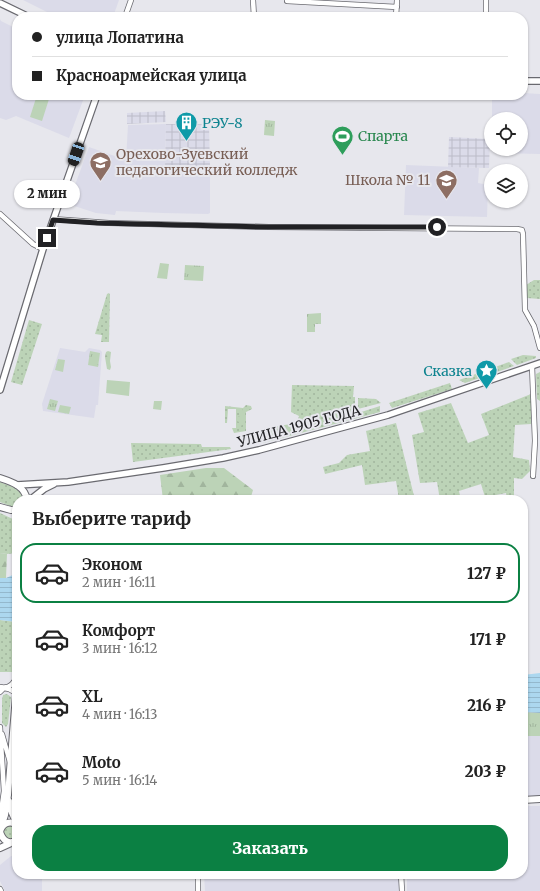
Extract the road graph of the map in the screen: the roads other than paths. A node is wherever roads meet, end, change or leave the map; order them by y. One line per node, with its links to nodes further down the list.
1 (131, 0): 9 (street)
2 (253, 0): 10 (street)
3 (397, 0): 7 (street)
4 (486, 0): 12 (street)
5 (287, 1): 7 (street)
6 (0, 3): 8 (street)
7 (396, 7): 11 (street)
8 (19, 12)
9 (127, 12)
10 (254, 12)
11 (396, 12)
12 (486, 12)
13 (528, 81): 14 (street)
14 (540, 81)
15 (95, 100): 17 (street)
16 (0, 214): 18 (street)
17 (53, 220): 18 (street); 19 (street)
18 (43, 249): 22 (street)
19 (540, 348)
20 (540, 363): 21 (street, УЛИЦА 1905 ГОДА)
21 (532, 366): 23 (street); 25 (street, УЛИЦА 1905 ГОДА)
22 (0, 390)
23 (533, 476)
24 (0, 478): 26 (main road)
25 (56, 482): 26 (street, УЛИЦА 1905 ГОДА); 28 (street)
26 (17, 485): 27 (main road)
27 (26, 495)
28 (36, 495)
29 (0, 507): 30 (main road)
30 (12, 510)
31 (12, 684): 32 (street)
32 (1, 689): 33 (street)
33 (12, 691)
34 (0, 726): 36 (street); 37 (street)
35 (12, 740): 36 (main road)
36 (10, 764): 37 (main road)
37 (6, 796): 40 (main road); 41 (street); 43 (main road)
38 (540, 799): 39 (main road)
39 (528, 800)
40 (12, 813)
41 (0, 819)
42 (12, 822): 43 (main road)
43 (0, 829): 44 (main road)
44 (12, 841)
45 (12, 842): 46 (main road)
46 (0, 848)
47 (198, 879): 49 (street)
48 (401, 879): 50 (street)
49 (198, 891)
50 (402, 891)

